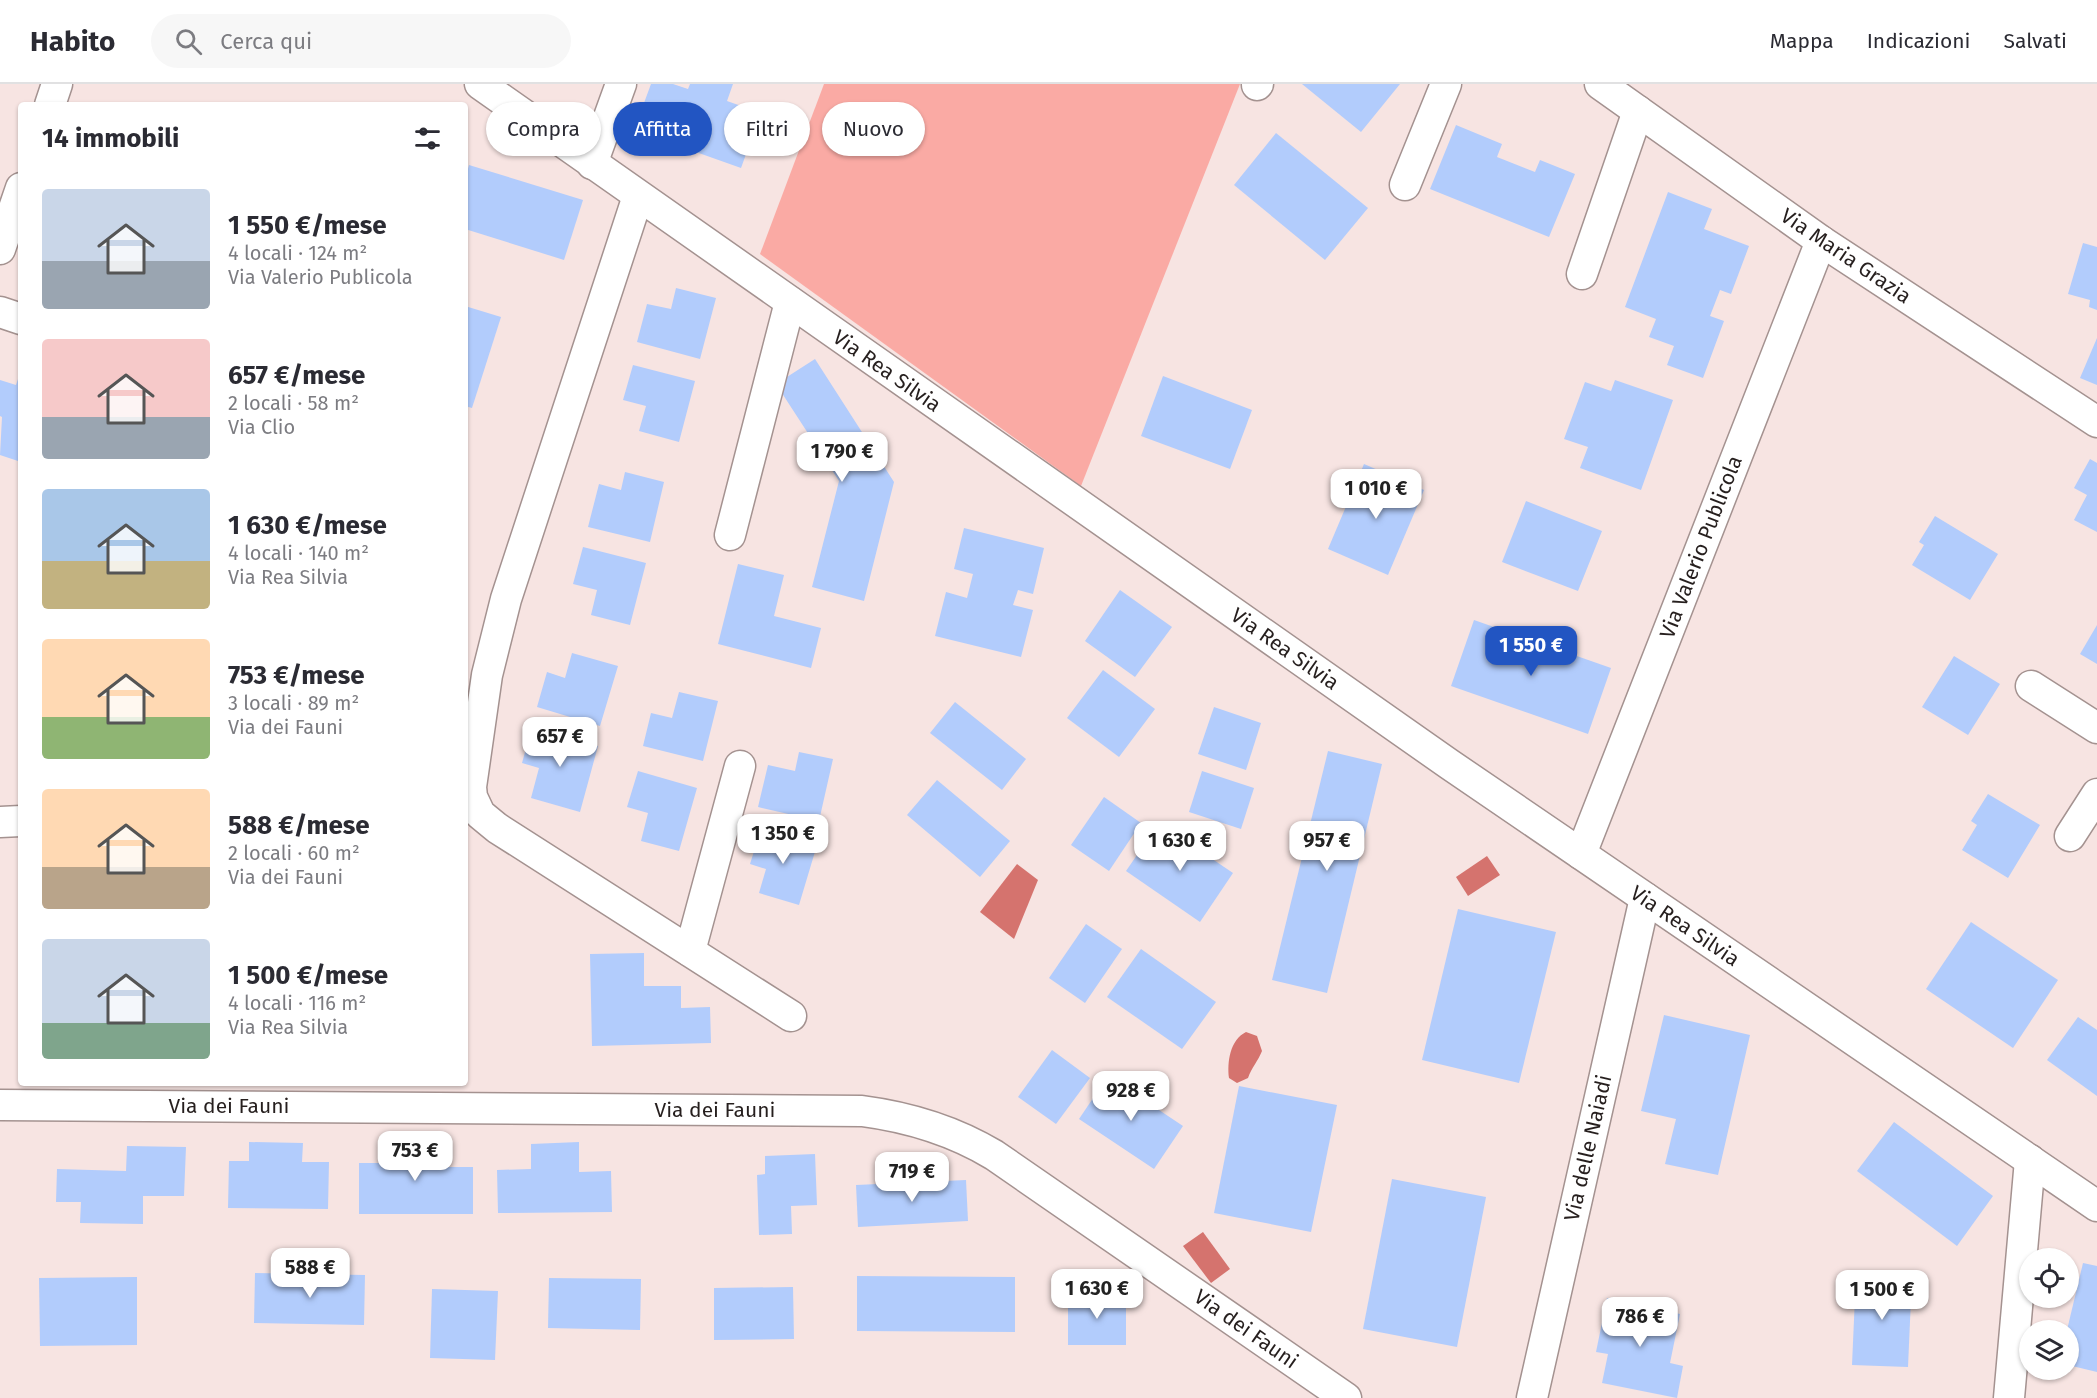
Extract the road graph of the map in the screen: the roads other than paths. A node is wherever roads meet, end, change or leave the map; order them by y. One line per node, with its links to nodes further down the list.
1 (480, 84): 6 (street, Via Rea Silvia)
2 (621, 84): 6 (street)
3 (1446, 84): 7 (street)
4 (1600, 84): 5 (street, Via Maria Grazia)
5 (1638, 111): 10 (street, Via Maria Grazia); 12 (street)
6 (592, 164): 8 (street, Via Rea Silvia)
7 (1405, 185)
8 (638, 196): 13 (street, Via Rea Silvia); 22 (street)
9 (18, 197): 11 (street)
10 (1821, 241): 16 (street, Via Maria Grazia); 26 (street, Via Valerio Publicola)
11 (0, 249)
12 (1582, 274)
13 (790, 302): 17 (street); 26 (street, Via Rea Silvia)
14 (0, 312): 15 (street)
15 (18, 318)
16 (2097, 422)
17 (730, 535)
18 (2031, 686): 19 (street)
19 (2097, 728)
20 (740, 766): 28 (street)
21 (2097, 794): 25 (street)
22 (470, 807): 28 (street)
23 (18, 821): 24 (street)
24 (0, 822)
25 (2070, 836)
26 (1581, 854): 27 (street, Via Rea Silvia)
27 (1645, 898): 31 (street, Via Rea Silvia); 34 (street, Via delle Naiadi)
28 (690, 951): 29 (street)
29 (791, 1016)
30 (0, 1104): 33 (street, Via dei Fauni)
31 (2030, 1160): 32 (street, Via Rea Silvia); 35 (street)
32 (2097, 1206)
33 (1346, 1398)
34 (1532, 1398)
35 (2009, 1398)

